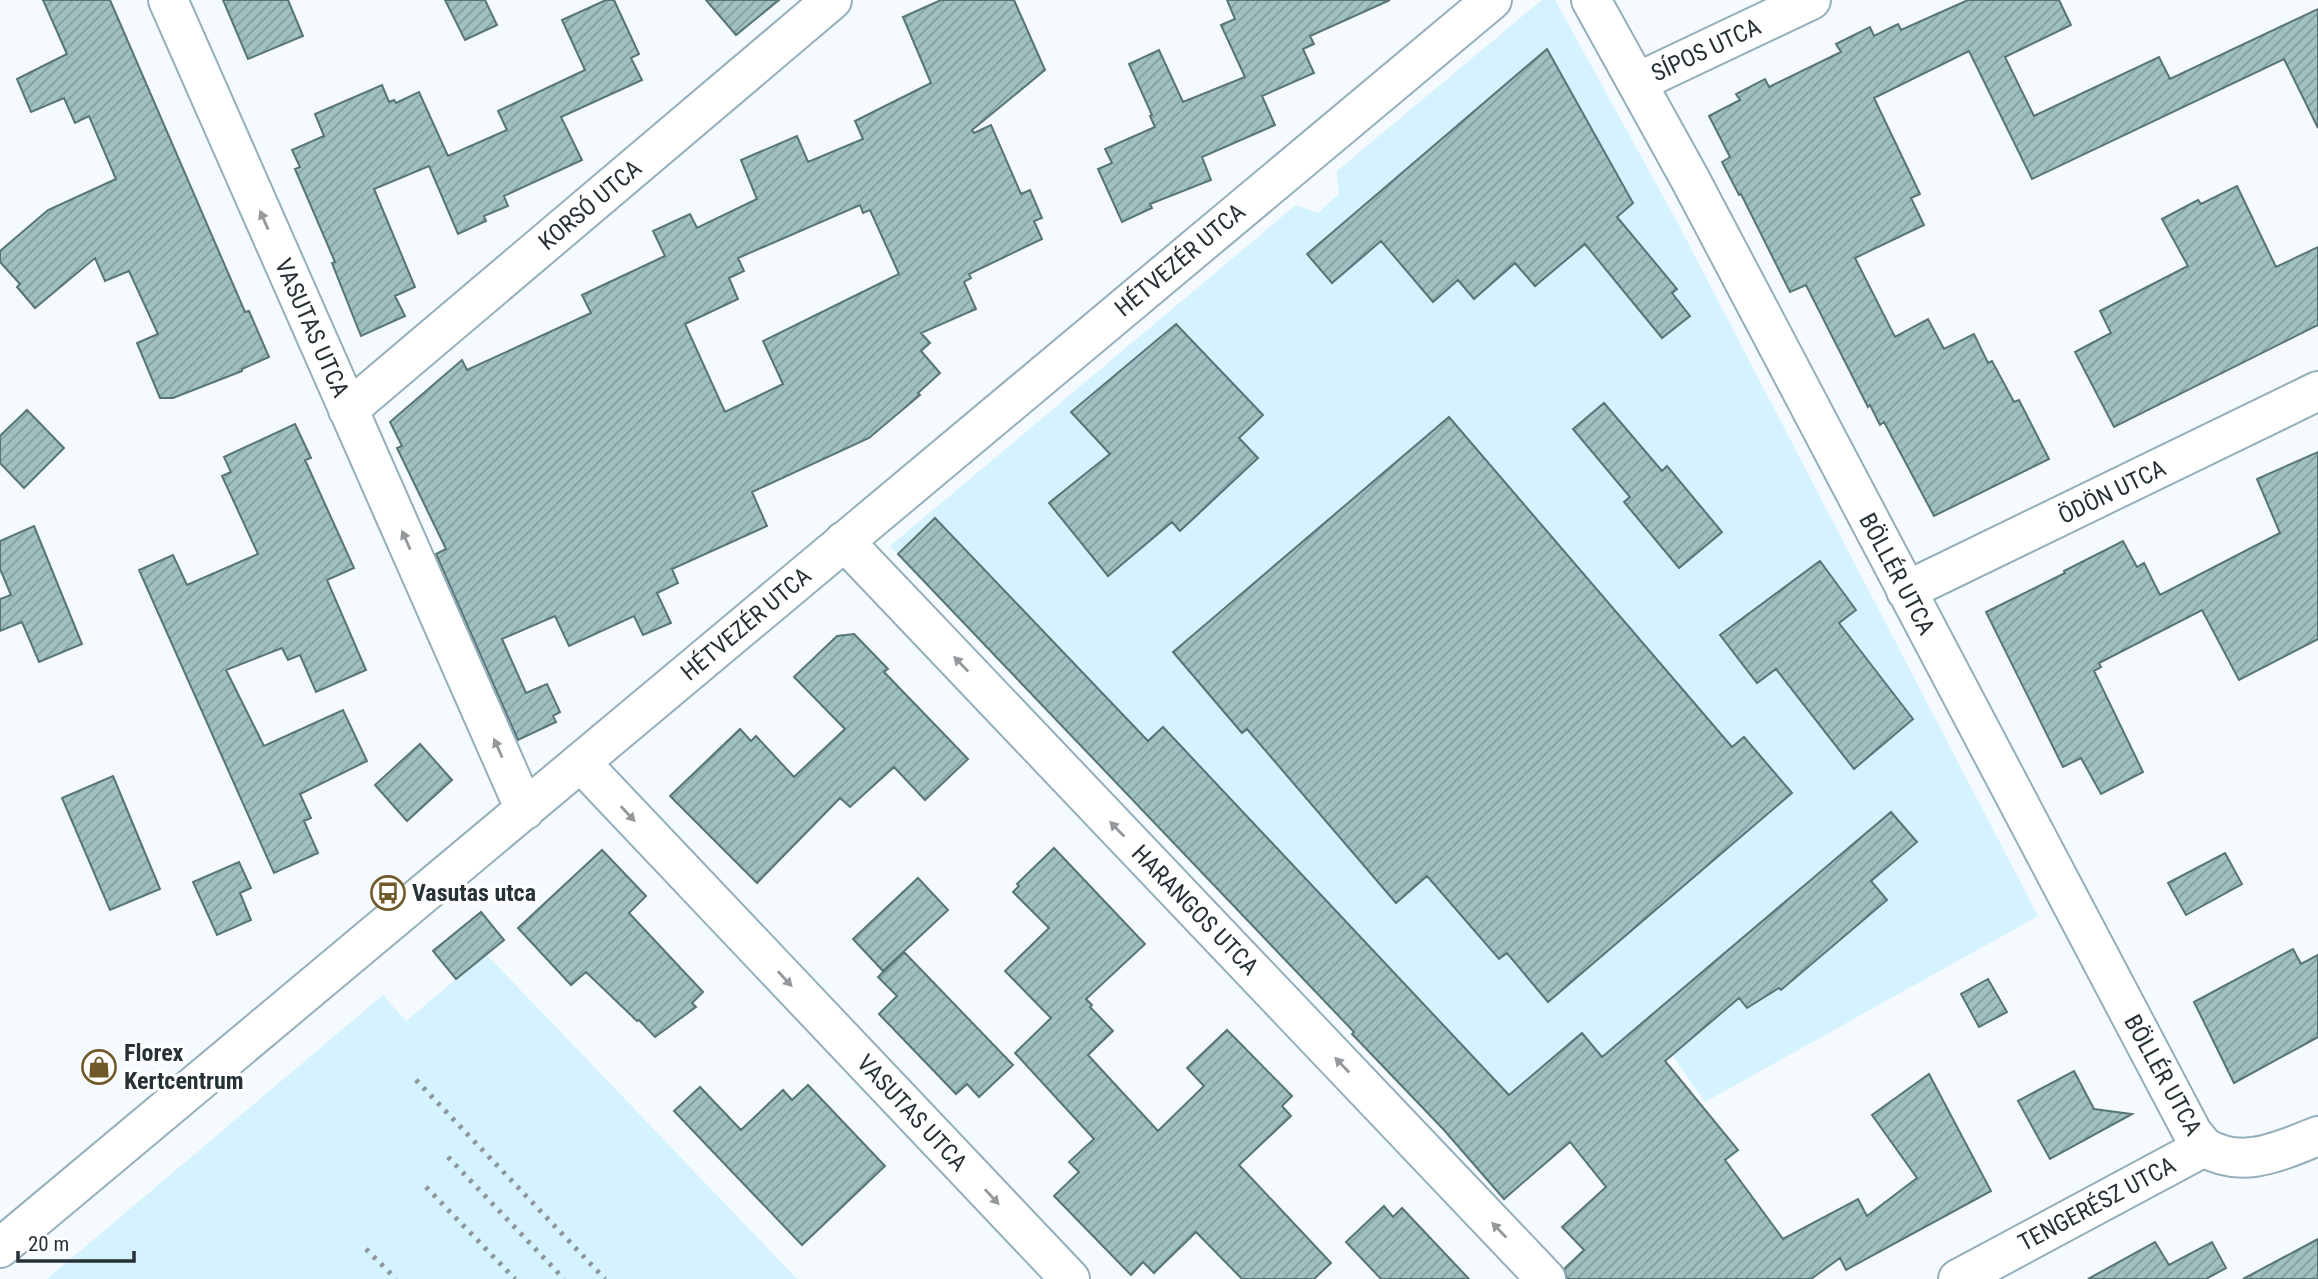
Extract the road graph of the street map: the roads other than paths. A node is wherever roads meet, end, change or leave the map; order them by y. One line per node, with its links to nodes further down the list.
1 (168, 0): 8 (street, VASUTAS UTCA, one-way to 1)
2 (832, 0): 8 (street, KORSÓ UTCA)
3 (1492, 0): 9 (street, HÉTVEZÉR UTCA)
4 (1591, 0): 6 (street, BÖLLÉR UTCA)
5 (1811, 0): 6 (street, SÍPOS UTCA)
6 (1638, 82): 10 (street, BÖLLÉR UTCA)
7 (2318, 391): 10 (street, ÖDÖN UTCA)
8 (348, 410): 12 (street, VASUTAS UTCA, one-way to 8)
9 (844, 541): 11 (street, HÉTVEZÉR UTCA); 17 (street, HARANGOS UTCA, one-way to 9)
10 (1906, 592): 14 (street, BÖLLÉR UTCA)
11 (582, 764): 12 (street, HÉTVEZÉR UTCA); 16 (street, VASUTAS UTCA, one-way to 16)
12 (525, 810): 15 (street, HÉTVEZÉR UTCA)
13 (2318, 1136): 14 (street, TENGERÉSZ UTCA)
14 (2204, 1147): 18 (street, TENGERÉSZ UTCA)
15 (0, 1248)
16 (1070, 1279)
17 (1546, 1279)
18 (1958, 1279)

